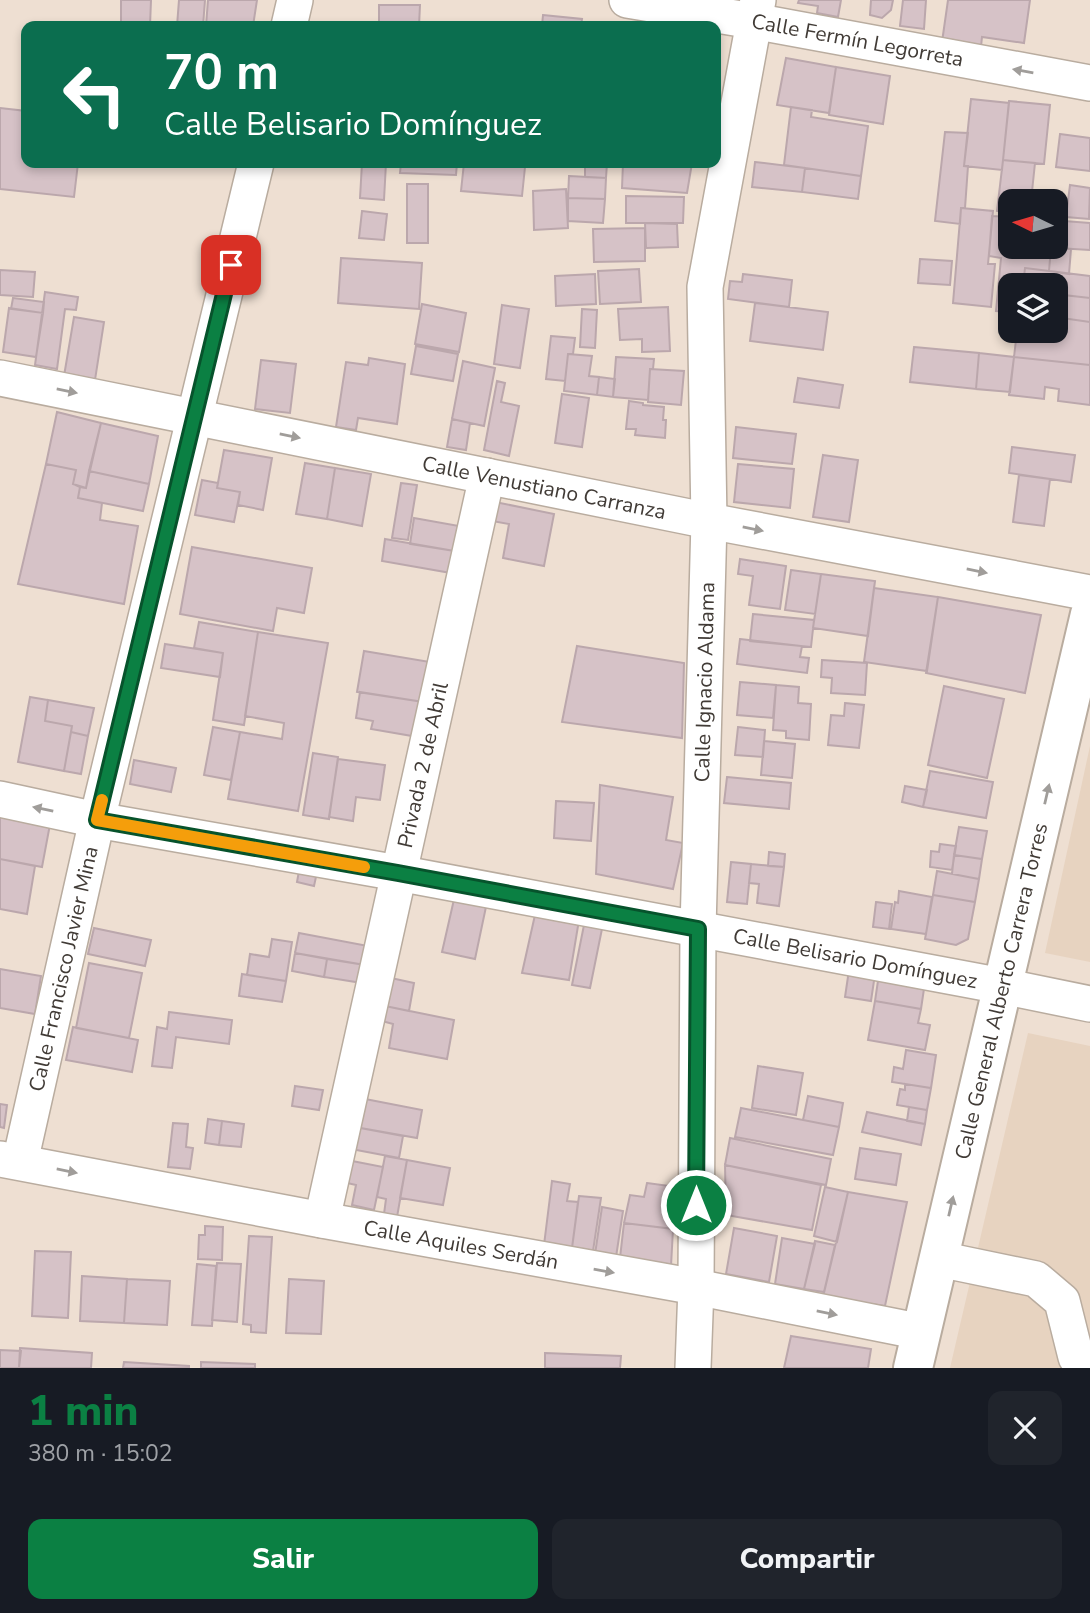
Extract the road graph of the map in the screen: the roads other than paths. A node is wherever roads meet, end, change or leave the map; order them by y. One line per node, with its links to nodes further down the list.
1 (295, 0): 4 (street)
2 (627, 0): 3 (street, Calle Fermín Legorreta)
3 (756, 11): 5 (street, Calle Fermín Legorreta, one-way to 3); 10 (street, Calle Ignacio Aldama)
4 (290, 21)
5 (1090, 83)
6 (255, 168): 8 (street, Calle Francisco Javier Mina)
7 (0, 378): 8 (street, Calle Venustiano Carranza, one-way to 8)
8 (194, 417): 9 (street, Calle Venustiano Carranza, one-way to 9); 14 (street, Calle Francisco Javier Mina)
9 (487, 476): 10 (street, Calle Venustiano Carranza); 15 (street, Privada 2 de Abril)
10 (709, 521): 11 (street, Calle Venustiano Carranza, one-way to 11); 16 (street, Calle Ignacio Aldama)
11 (1090, 593)
12 (1090, 614): 17 (main road, Calle General Alberto Carrera Torres, one-way to 12)
13 (0, 799): 14 (street, Calle Belisario Domínguez, one-way to 13)
14 (97, 820): 15 (street, Calle Belisario Domínguez); 19 (street, Calle Francisco Javier Mina)
15 (398, 873): 16 (street, Calle Belisario Domínguez); 20 (street, Privada 2 de Abril)
16 (698, 929): 17 (street, Calle Belisario Domínguez); 22 (street, Calle Ignacio Aldama)
17 (1002, 986): 18 (street, Calle Belisario Domínguez); 21 (main road, Calle General Alberto Carrera Torres, one-way to 17)
18 (1090, 1004)
19 (10, 1161): 20 (street, Calle Aquiles Serdán, one-way to 20)
20 (322, 1220): 22 (street, Calle Aquiles Serdán, one-way to 22)
21 (939, 1259): 23 (main road, Calle General Alberto Carrera Torres); 24 (street)
22 (696, 1287): 23 (street, Calle Aquiles Serdán, one-way to 23); 25 (street, Calle Ignacio Aldama)
23 (917, 1350)
24 (1077, 1362)
25 (692, 1368)

